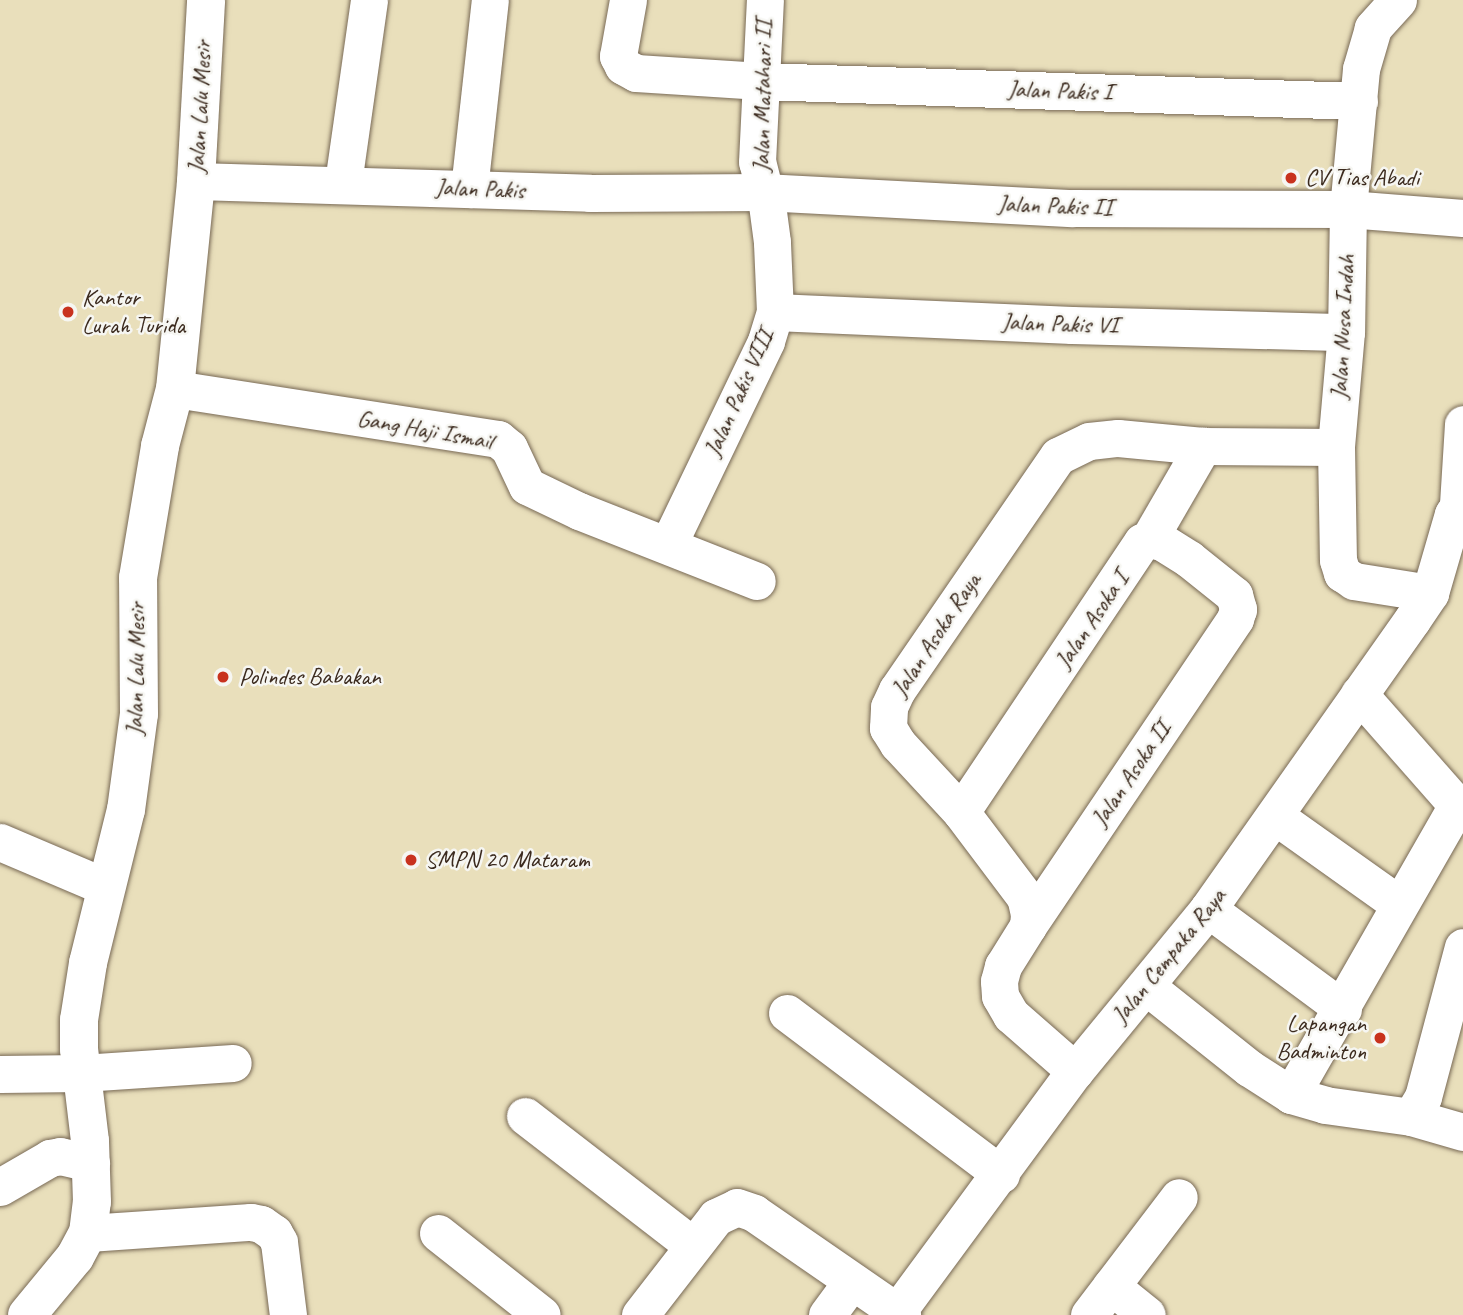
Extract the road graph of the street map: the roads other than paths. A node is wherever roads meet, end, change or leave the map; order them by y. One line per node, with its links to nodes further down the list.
1 (206, 0): 9 (street, Jalan Lalu Mesir)
2 (369, 0): 10 (street)
3 (490, 0): 11 (street)
4 (628, 0): 7 (street, Jalan Pakis I)
5 (765, 0): 7 (street, Jalan Matahari II)
6 (1398, 0): 8 (street, Jalan Nusa Indah)
7 (761, 80): 8 (street, Jalan Pakis I); 12 (street, Jalan Matahari II)
8 (1359, 101): 13 (street, Jalan Nusa Indah)
9 (196, 181): 10 (street, Jalan Pakis); 17 (street, Jalan Lalu Mesir)
10 (343, 183): 11 (street, Jalan Pakis)
11 (469, 189): 12 (street, Jalan Pakis)
12 (763, 192): 13 (street, Jalan Pakis II); 15 (street, Jalan Pakis VIII)
13 (1348, 209): 14 (street, Jalan Pakis II); 16 (street, Jalan Nusa Indah)
14 (1463, 218)
15 (775, 312): 16 (street, Jalan Pakis VI); 23 (street, Jalan Pakis VIII)
16 (1346, 332): 20 (street, Jalan Nusa Indah)
17 (176, 390): 23 (street, Gang Haji Ismail); 31 (street, Jalan Lalu Mesir)
18 (1463, 424): 21 (street, Jalan Cempaka Raya)
19 (1203, 446): 20 (street, Jalan Asoka Raya); 22 (street, Jalan Asoka I); 28 (street, Jalan Asoka Raya)
20 (1336, 447): 25 (street, Jalan Nusa Indah)
21 (1461, 502): 25 (street, Jalan Cempaka Raya)
22 (1149, 539): 28 (street, Jalan Asoka I); 34 (street, Jalan Asoka II)
23 (668, 545): 24 (street, Gang Haji Ismail)
24 (758, 581)
25 (1430, 593): 26 (street, Jalan Cempaka Raya)
26 (1359, 694): 27 (street); 29 (street, Jalan Cempaka Raya)
27 (1460, 809): 32 (street)
28 (961, 812): 34 (street, Jalan Asoka Raya)
29 (1275, 816): 32 (street); 33 (street, Jalan Cempaka Raya)
30 (0, 842): 31 (street)
31 (106, 887): 42 (street, Jalan Lalu Mesir)
32 (1399, 904): 38 (street)
33 (1208, 909): 36 (street, Jalan Cempaka Raya); 38 (street)
34 (1028, 926): 41 (street)
35 (1463, 947): 37 (street)
36 (1146, 986): 41 (street, Jalan Cempaka Raya); 44 (street)
37 (1457, 990): 46 (street)
38 (1343, 1009): 44 (street)
39 (787, 1013): 49 (street)
40 (233, 1063): 42 (street)
41 (1075, 1072): 49 (street, Jalan Cempaka Raya)
42 (82, 1073): 43 (street); 48 (street, Jalan Lalu Mesir)
43 (0, 1074)
44 (1292, 1095): 46 (street)
45 (525, 1116): 54 (street)
46 (1411, 1117): 47 (street)
47 (1463, 1132)
48 (91, 1163): 50 (street); 52 (street, Jalan Lalu Mesir)
49 (1001, 1174): 57 (street, Jalan Cempaka Raya)
50 (0, 1187)
51 (1179, 1197): 56 (street)
52 (88, 1233): 58 (street, Jalan Lalu Mesir); 59 (street)
53 (438, 1233): 60 (street)
54 (694, 1247): 55 (street); 61 (street)
55 (852, 1281): 57 (street); 62 (street)
56 (1111, 1286): 63 (street); 64 (street)
57 (899, 1313)
58 (27, 1315)
59 (288, 1315)
60 (542, 1315)
61 (640, 1315)
62 (827, 1315)
63 (1089, 1315)
64 (1147, 1315)

